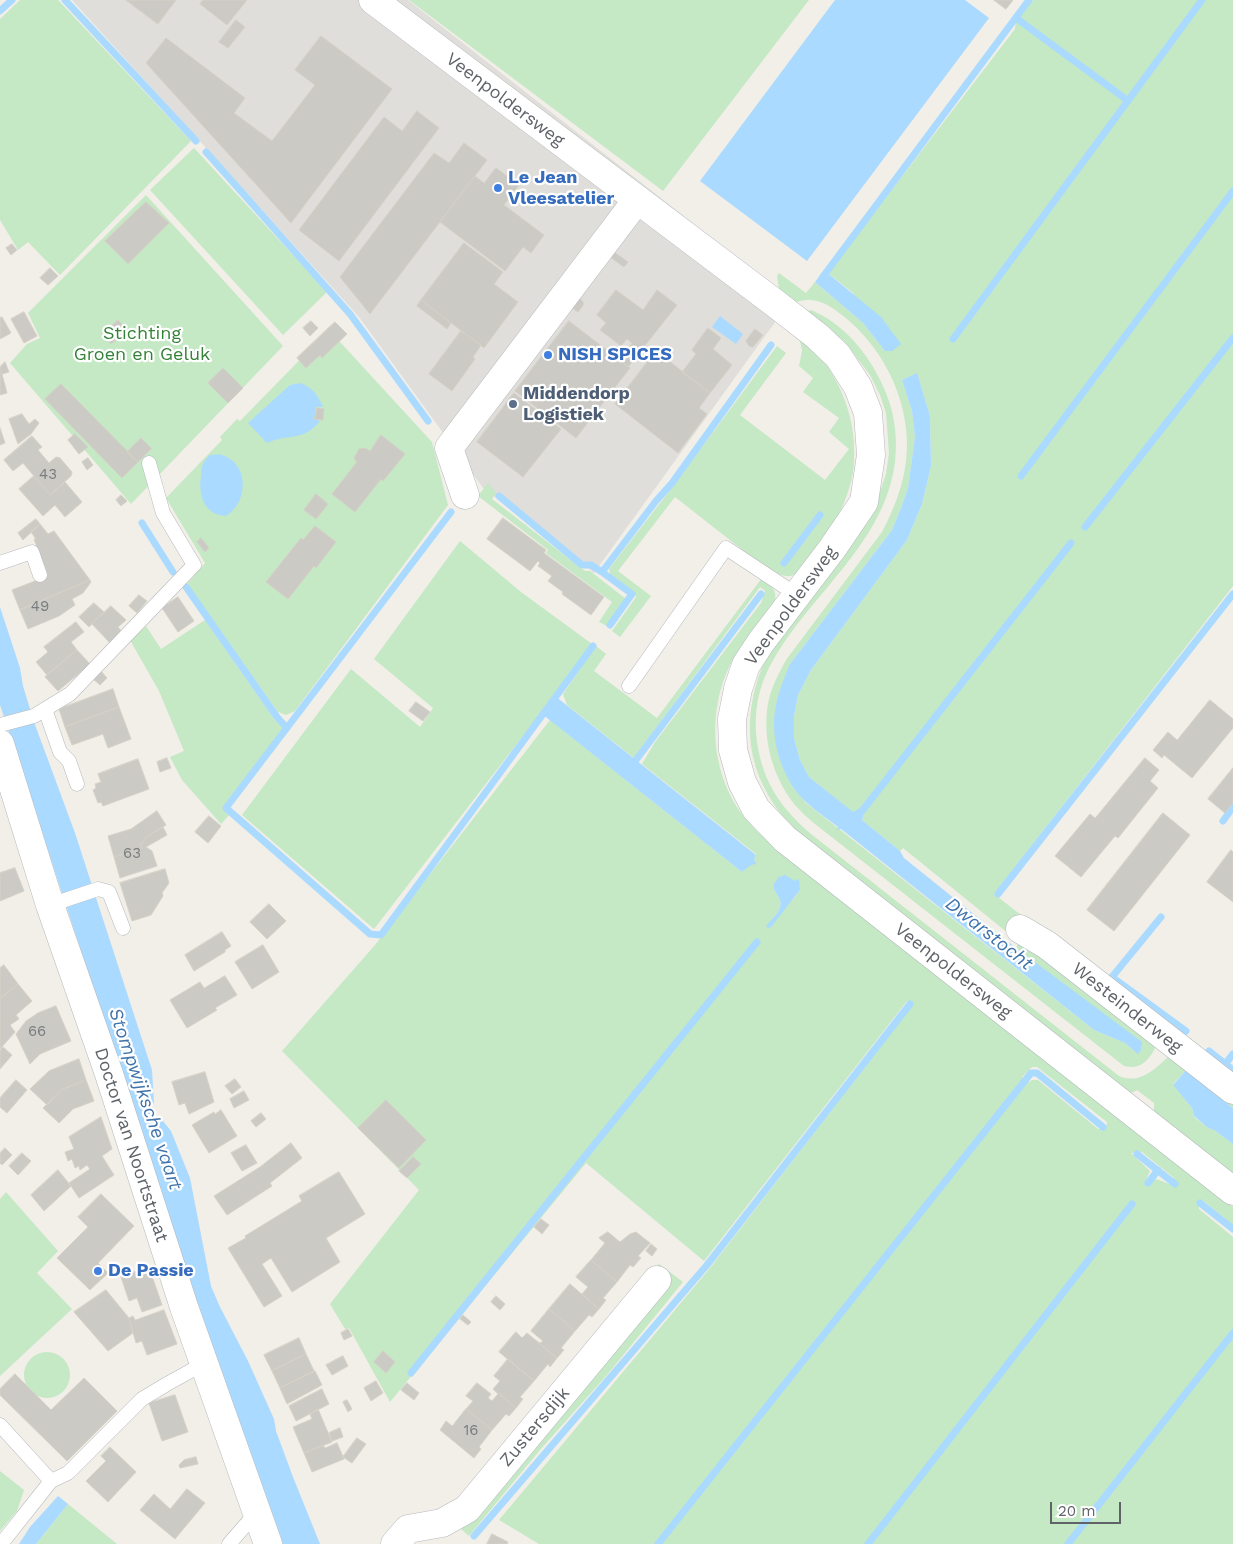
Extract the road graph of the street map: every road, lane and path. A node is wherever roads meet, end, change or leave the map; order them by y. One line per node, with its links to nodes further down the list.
1 (373, 0): 2 (street, Veenpoldersweg)
2 (637, 200): 4 (street); 7 (street, Veenpoldersweg)
3 (149, 463): 9 (lane)
4 (465, 495)
5 (0, 563): 6 (lane)
6 (40, 575)
7 (797, 595): 8 (lane); 16 (street, Veenpoldersweg)
8 (629, 686)
9 (40, 712): 10 (lane); 11 (lane)
10 (1, 731): 12 (street, Doctor van Noortstraat)
11 (77, 784)
12 (56, 903): 13 (lane); 18 (street, Doctor van Noortstraat)
13 (123, 928)
14 (1020, 929): 15 (street, Westeinderweg)
15 (1233, 1090)
16 (1233, 1191)
17 (657, 1280): 25 (street, Zustersdijk)
18 (203, 1364): 20 (lane); 21 (street, Doctor van Noortstraat)
19 (0, 1426): 20 (lane)
20 (51, 1480): 22 (lane)
21 (256, 1513): 23 (lane); 24 (street, Doctor van Noortstraat)
22 (1, 1544)
23 (229, 1544)
24 (268, 1544)
25 (395, 1544)

